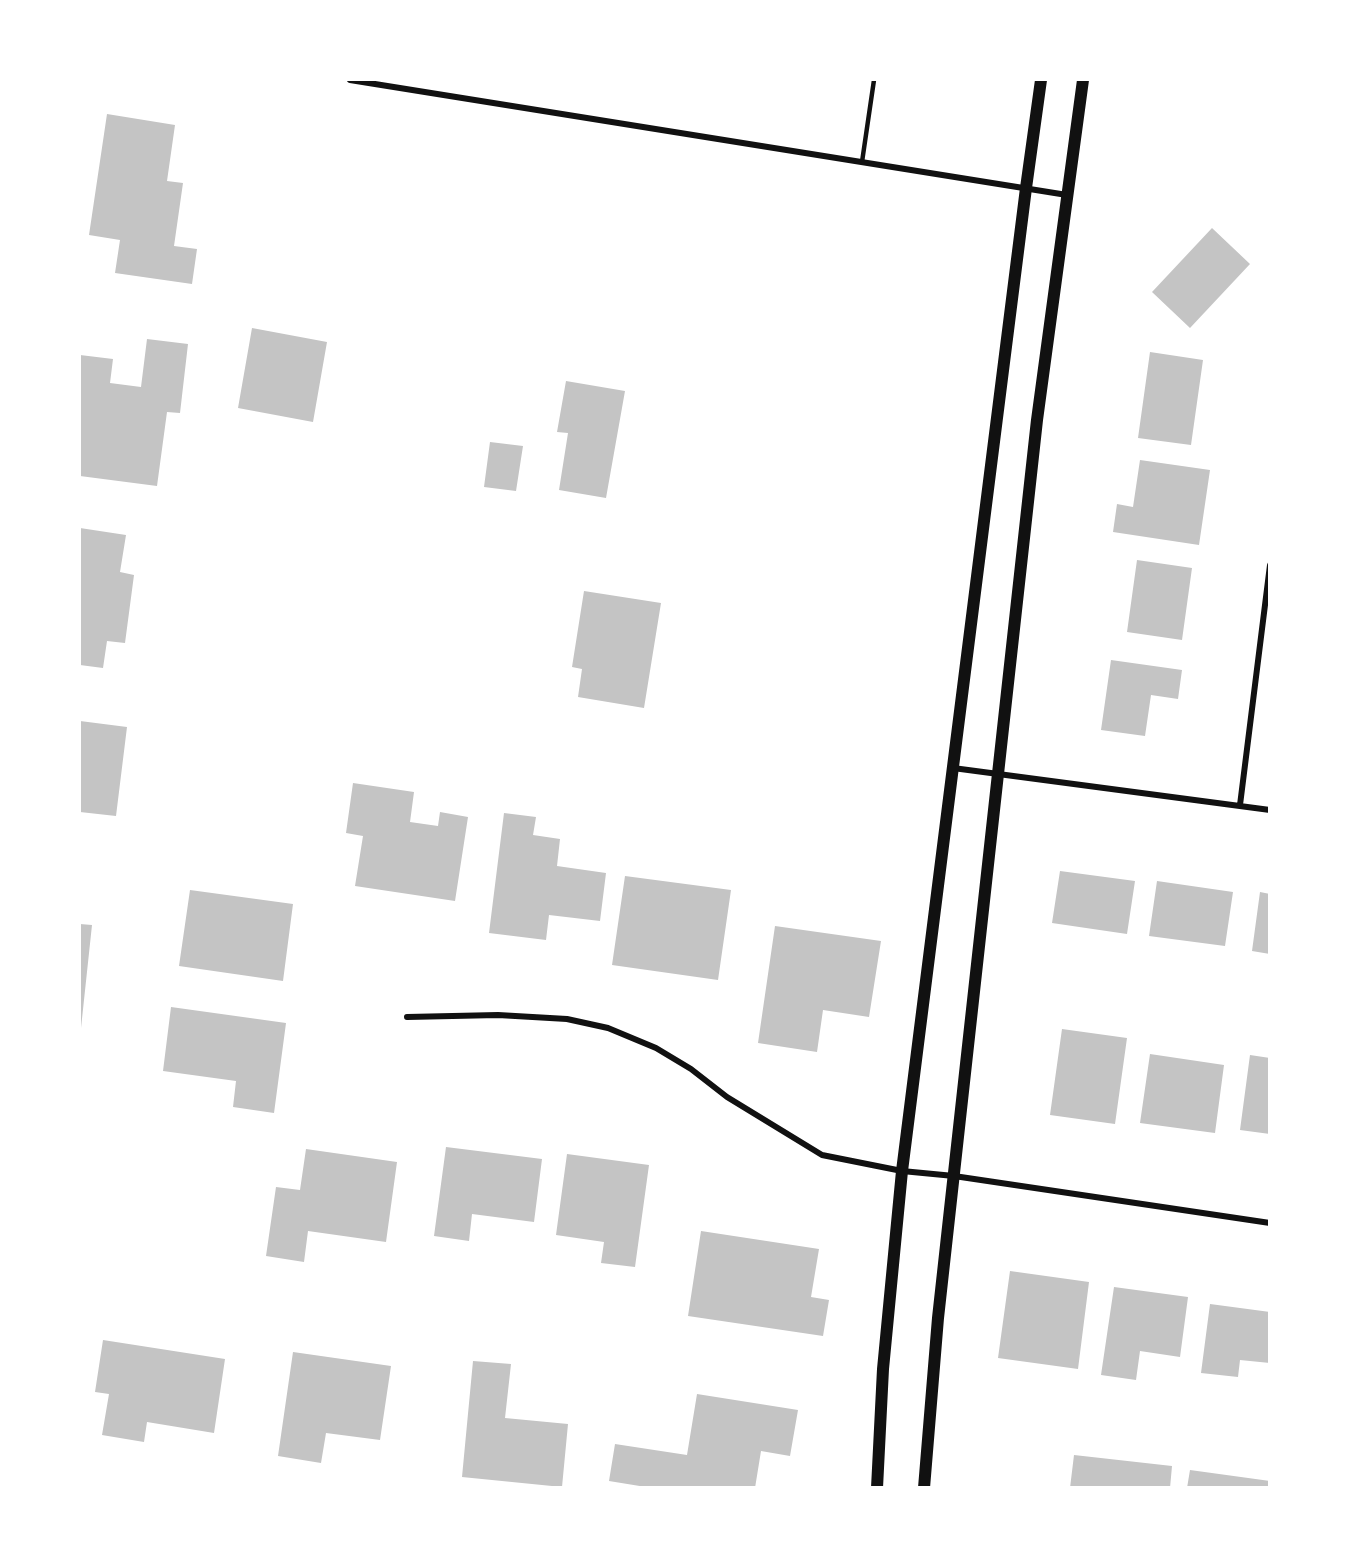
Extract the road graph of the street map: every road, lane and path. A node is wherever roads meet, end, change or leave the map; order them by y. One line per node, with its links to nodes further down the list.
1 (350, 80): 5 (street)
2 (874, 80): 5 (lane)
3 (1041, 80): 6 (main road)
4 (1083, 80): 7 (main road)
5 (862, 162): 6 (street)
6 (1026, 188): 7 (street); 9 (main road)
7 (1067, 195): 10 (main road)
8 (1269, 565): 11 (street)
9 (952, 768): 10 (street); 14 (main road)
10 (998, 773): 11 (street); 15 (main road)
11 (1240, 806): 12 (street)
12 (1269, 810)
13 (407, 1017): 14 (street)
14 (902, 1171): 15 (street); 17 (main road)
15 (954, 1176): 16 (street); 18 (main road)
16 (1269, 1223)
17 (877, 1488)
18 (924, 1488)

